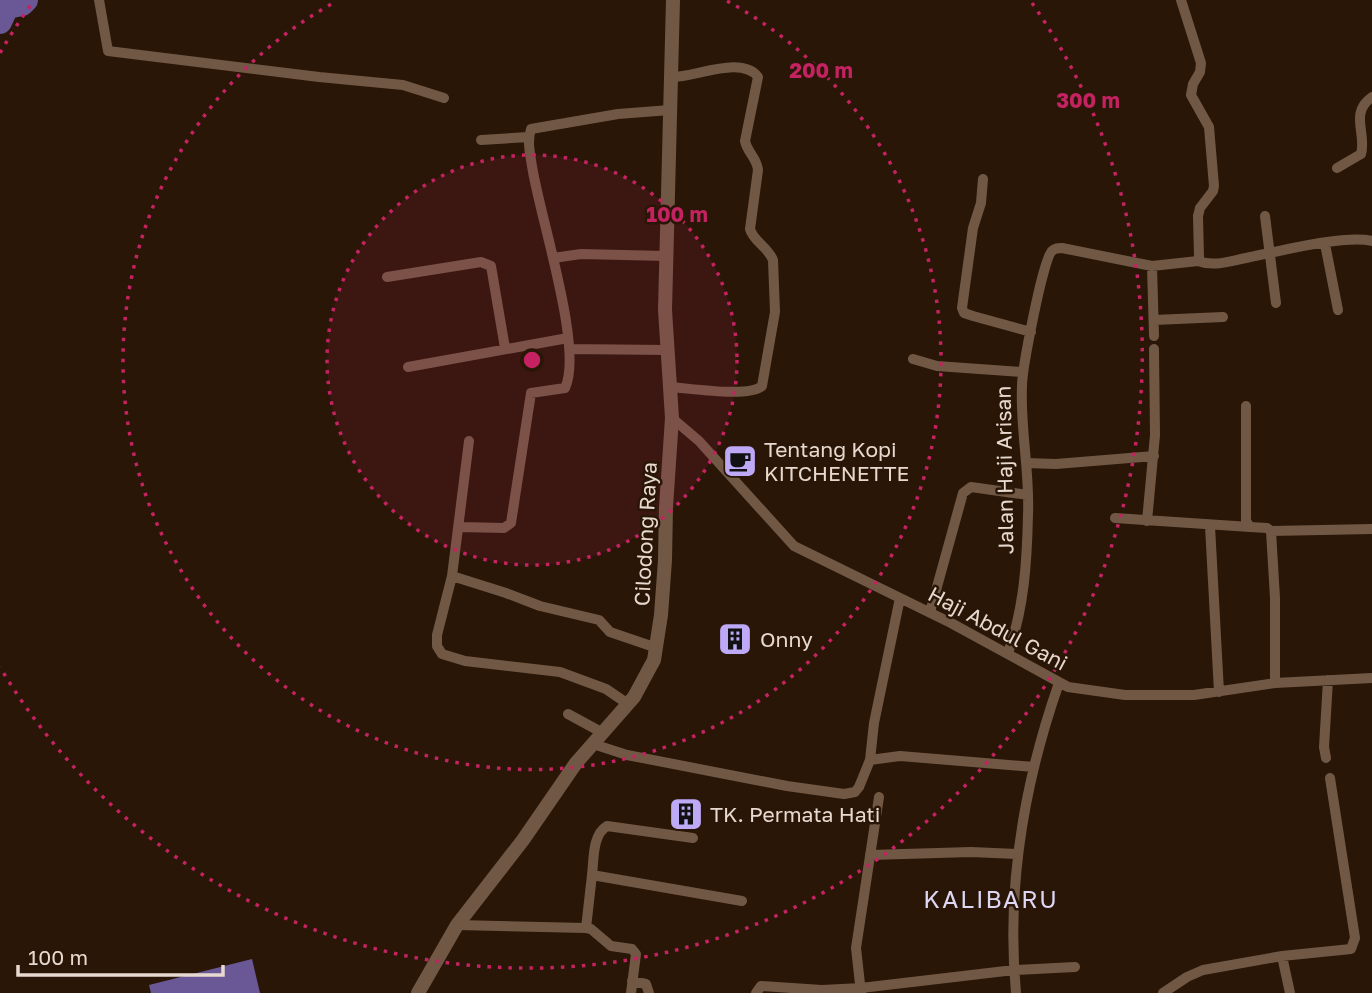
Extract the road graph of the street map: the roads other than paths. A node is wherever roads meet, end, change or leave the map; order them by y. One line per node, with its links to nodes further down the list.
1 (99, 0): 6 (street)
2 (673, 0): 4 (street, Cilodong Raya)
3 (1181, 0): 19 (street)
4 (672, 77): 7 (street, Cilodong Raya); 35 (street)
5 (1372, 97): 10 (street)
6 (444, 98)
7 (670, 110): 8 (street); 18 (street, Cilodong Raya)
8 (528, 137): 9 (street); 17 (street)
9 (481, 139)
10 (1367, 152): 11 (street)
11 (1337, 169)
12 (983, 179): 26 (street)
13 (1265, 216): 16 (street)
14 (1372, 242): 15 (street, Jalan Haji Arisan)
15 (1325, 244): 16 (street, Jalan Haji Arisan); 23 (street)
16 (1270, 253): 19 (street, Jalan Haji Arisan); 22 (street)
17 (553, 257): 18 (street); 28 (street)
18 (666, 257): 31 (street, Cilodong Raya)
19 (1198, 261): 20 (street, Jalan Haji Arisan)
20 (1153, 265): 25 (street); 26 (street, Jalan Haji Arisan)
21 (387, 277): 29 (street)
22 (1276, 303)
23 (1338, 310)
24 (1223, 317): 25 (street)
25 (1154, 320): 27 (street)
26 (1031, 332): 34 (street, Jalan Haji Arisan)
27 (1154, 335)
28 (569, 344): 29 (street); 31 (street); 45 (street)
29 (505, 348): 33 (street)
30 (1154, 349): 39 (street)
31 (667, 350): 35 (street, Cilodong Raya)
32 (913, 359): 34 (street)
33 (408, 367)
34 (1023, 372): 40 (street, Jalan Haji Arisan)
35 (669, 387): 37 (street, Cilodong Raya)
36 (1246, 406): 46 (street)
37 (672, 418): 50 (street, Haji Abdul Gani); 52 (street, Cilodong Raya)
38 (469, 441): 45 (street)
39 (1154, 456): 40 (street); 43 (street)
40 (1026, 463): 41 (street, Jalan Haji Arisan)
41 (1028, 495): 51 (street); 53 (street, Jalan Haji Arisan)
42 (1115, 518): 43 (street)
43 (1147, 521): 44 (street)
44 (1210, 526): 46 (street); 58 (street)
45 (460, 527): 49 (street)
46 (1250, 527): 48 (street)
47 (1372, 529): 48 (street)
48 (1271, 531): 57 (street)
49 (452, 576): 52 (street); 59 (street)
50 (900, 598): 51 (street, Haji Abdul Gani); 63 (street)
51 (930, 612): 53 (street, Haji Abdul Gani)
52 (657, 648): 59 (street, Cilodong Raya)
53 (1008, 653): 56 (street, Haji Abdul Gani)
54 (1372, 678): 55 (street, Haji Abdul Gani)
55 (1328, 680): 57 (street, Haji Abdul Gani); 62 (street)
56 (1059, 682): 58 (street, Haji Abdul Gani); 64 (street)
57 (1275, 683): 58 (street, Haji Abdul Gani)
58 (1219, 692)
59 (628, 704): 61 (street, Cilodong Raya)
60 (568, 714): 61 (street)
61 (598, 738): 63 (street); 72 (street, Cilodong Raya)
62 (1326, 758)
63 (870, 760): 64 (street)
64 (1034, 767): 68 (street)
65 (1330, 778): 74 (street)
66 (879, 797): 69 (street)
67 (693, 838): 70 (street)
68 (1017, 854): 69 (street); 76 (street)
69 (870, 856): 78 (street)
70 (592, 875): 71 (street); 73 (street)
71 (741, 901)
72 (457, 925): 73 (street); 80 (street, Cilodong Raya)
73 (586, 928): 77 (street)
74 (1282, 956): 79 (street); 85 (street)
75 (1075, 967): 76 (street)
76 (1014, 970): 78 (street); 84 (street)
77 (632, 981): 81 (street); 82 (street)
78 (861, 991): 83 (street)
79 (1166, 992)
80 (418, 993)
81 (631, 993)
82 (649, 993)
83 (756, 993)
84 (1016, 993)
85 (1290, 993)

